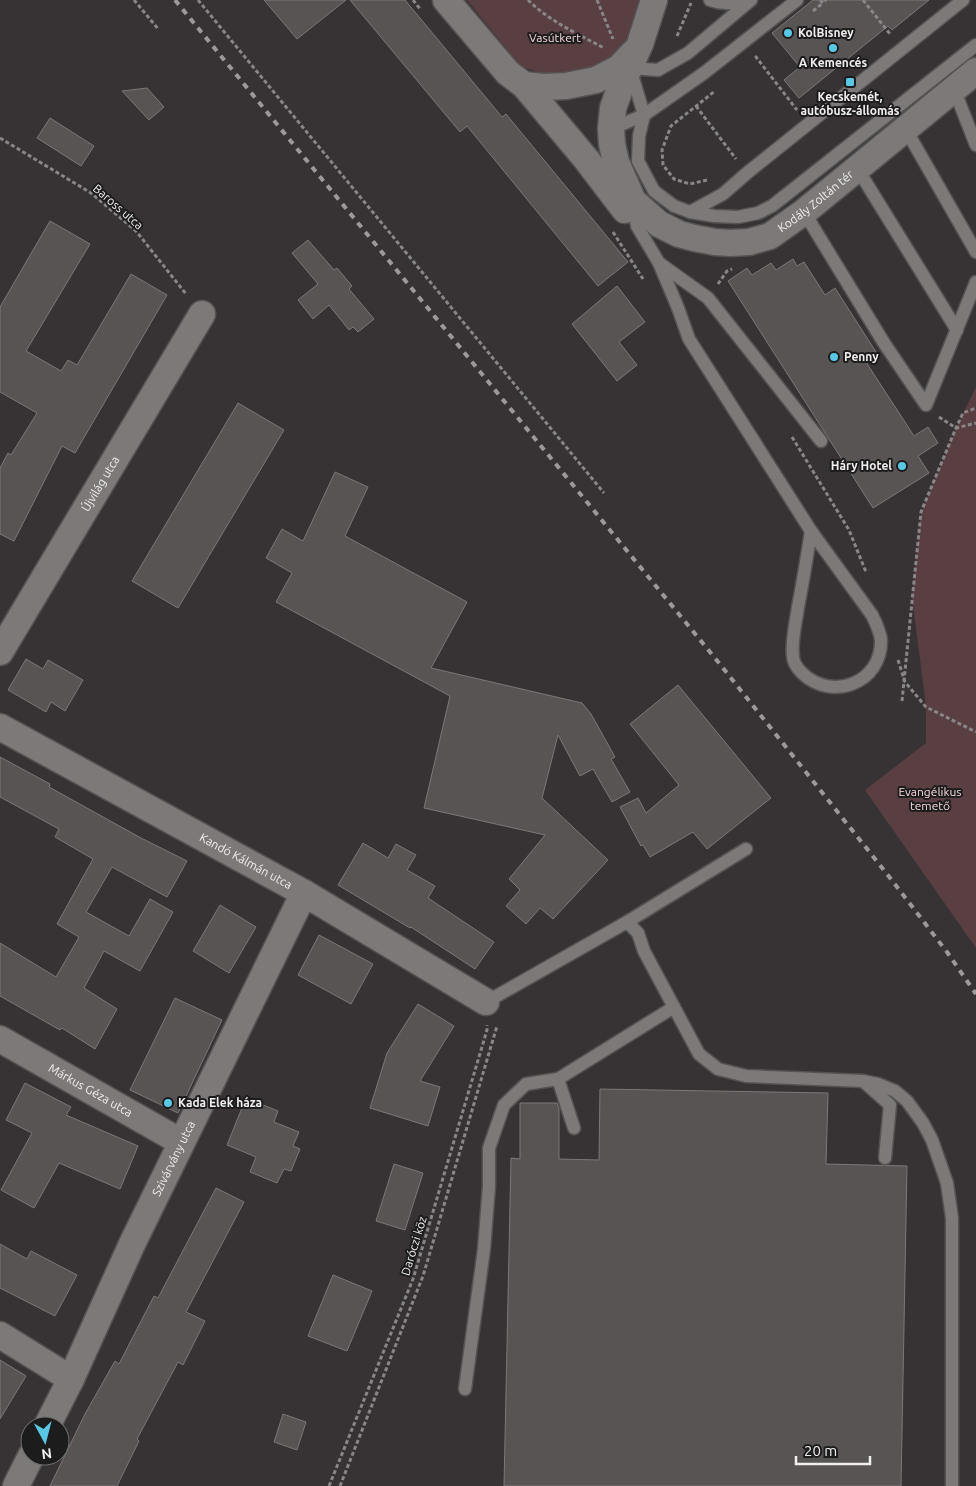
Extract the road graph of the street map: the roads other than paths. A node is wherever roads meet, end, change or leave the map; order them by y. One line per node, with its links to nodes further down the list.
1 (654, 0): 8 (street, Kodály Zoltán tér)
2 (710, 0): 3 (lane)
3 (745, 0)
4 (751, 0): 10 (lane)
5 (797, 0): 14 (lane)
6 (963, 0): 21 (lane)
7 (436, 7): 12 (street, Kodály Zoltán tér)
8 (640, 44): 10 (street, Kodály Zoltán tér); 12 (street)
9 (976, 45): 21 (lane)
10 (621, 60): 14 (lane); 15 (street, Kodály Zoltán tér)
11 (976, 71): 13 (street, Kodály Zoltán tér)
12 (524, 86): 18 (street, Kodály Zoltán tér)
13 (954, 89): 16 (street, Kodály Zoltán tér); 17 (lane)
14 (644, 115): 15 (lane); 20 (lane)
15 (611, 129): 20 (street, Kodály Zoltán tér)
16 (910, 136): 19 (street, Kodály Zoltán tér); 24 (lane)
17 (976, 145)
18 (586, 159): 20 (street, Kodály Zoltán tér); 23 (street, Kodály Zoltán tér)
19 (862, 175): 22 (street, Kodály Zoltán tér); 28 (lane)
20 (636, 190): 21 (lane); 22 (street, Kodály Zoltán tér); 23 (lane); 25 (street, Kodály Zoltán tér)
21 (690, 212)
22 (808, 219): 25 (street, Kodály Zoltán tér); 28 (lane)
23 (637, 226): 25 (street, Kodály Zoltán tér)
24 (976, 252)
25 (669, 256): 29 (lane); 30 (lane)
26 (976, 282): 28 (lane)
27 (202, 314): 31 (street, Újvilág utca)
28 (957, 330)
29 (821, 441)
30 (811, 531): 30 (lane)
31 (0, 652)
32 (0, 727): 34 (street, Kandó Kálmán utca)
33 (746, 849): 35 (lane)
34 (304, 893): 37 (street, Kandó Kálmán utca); 42 (street, Szivárvány utca)
35 (627, 922): 36 (lane); 37 (lane)
36 (674, 1007): 39 (lane); 40 (lane)
37 (493, 1010)
38 (0, 1039): 42 (street, Márkus Géza utca)
39 (558, 1079): 41 (lane); 46 (lane)
40 (862, 1080): 43 (lane); 50 (lane)
41 (574, 1128)
42 (181, 1142): 45 (street, Szivárvány utca)
43 (885, 1158)
44 (0, 1335): 45 (street)
45 (72, 1379): 47 (street, Szivárvány utca)
46 (464, 1390)
47 (52, 1416)
48 (26, 1466): 49 (street)
49 (16, 1486)
50 (952, 1486)

